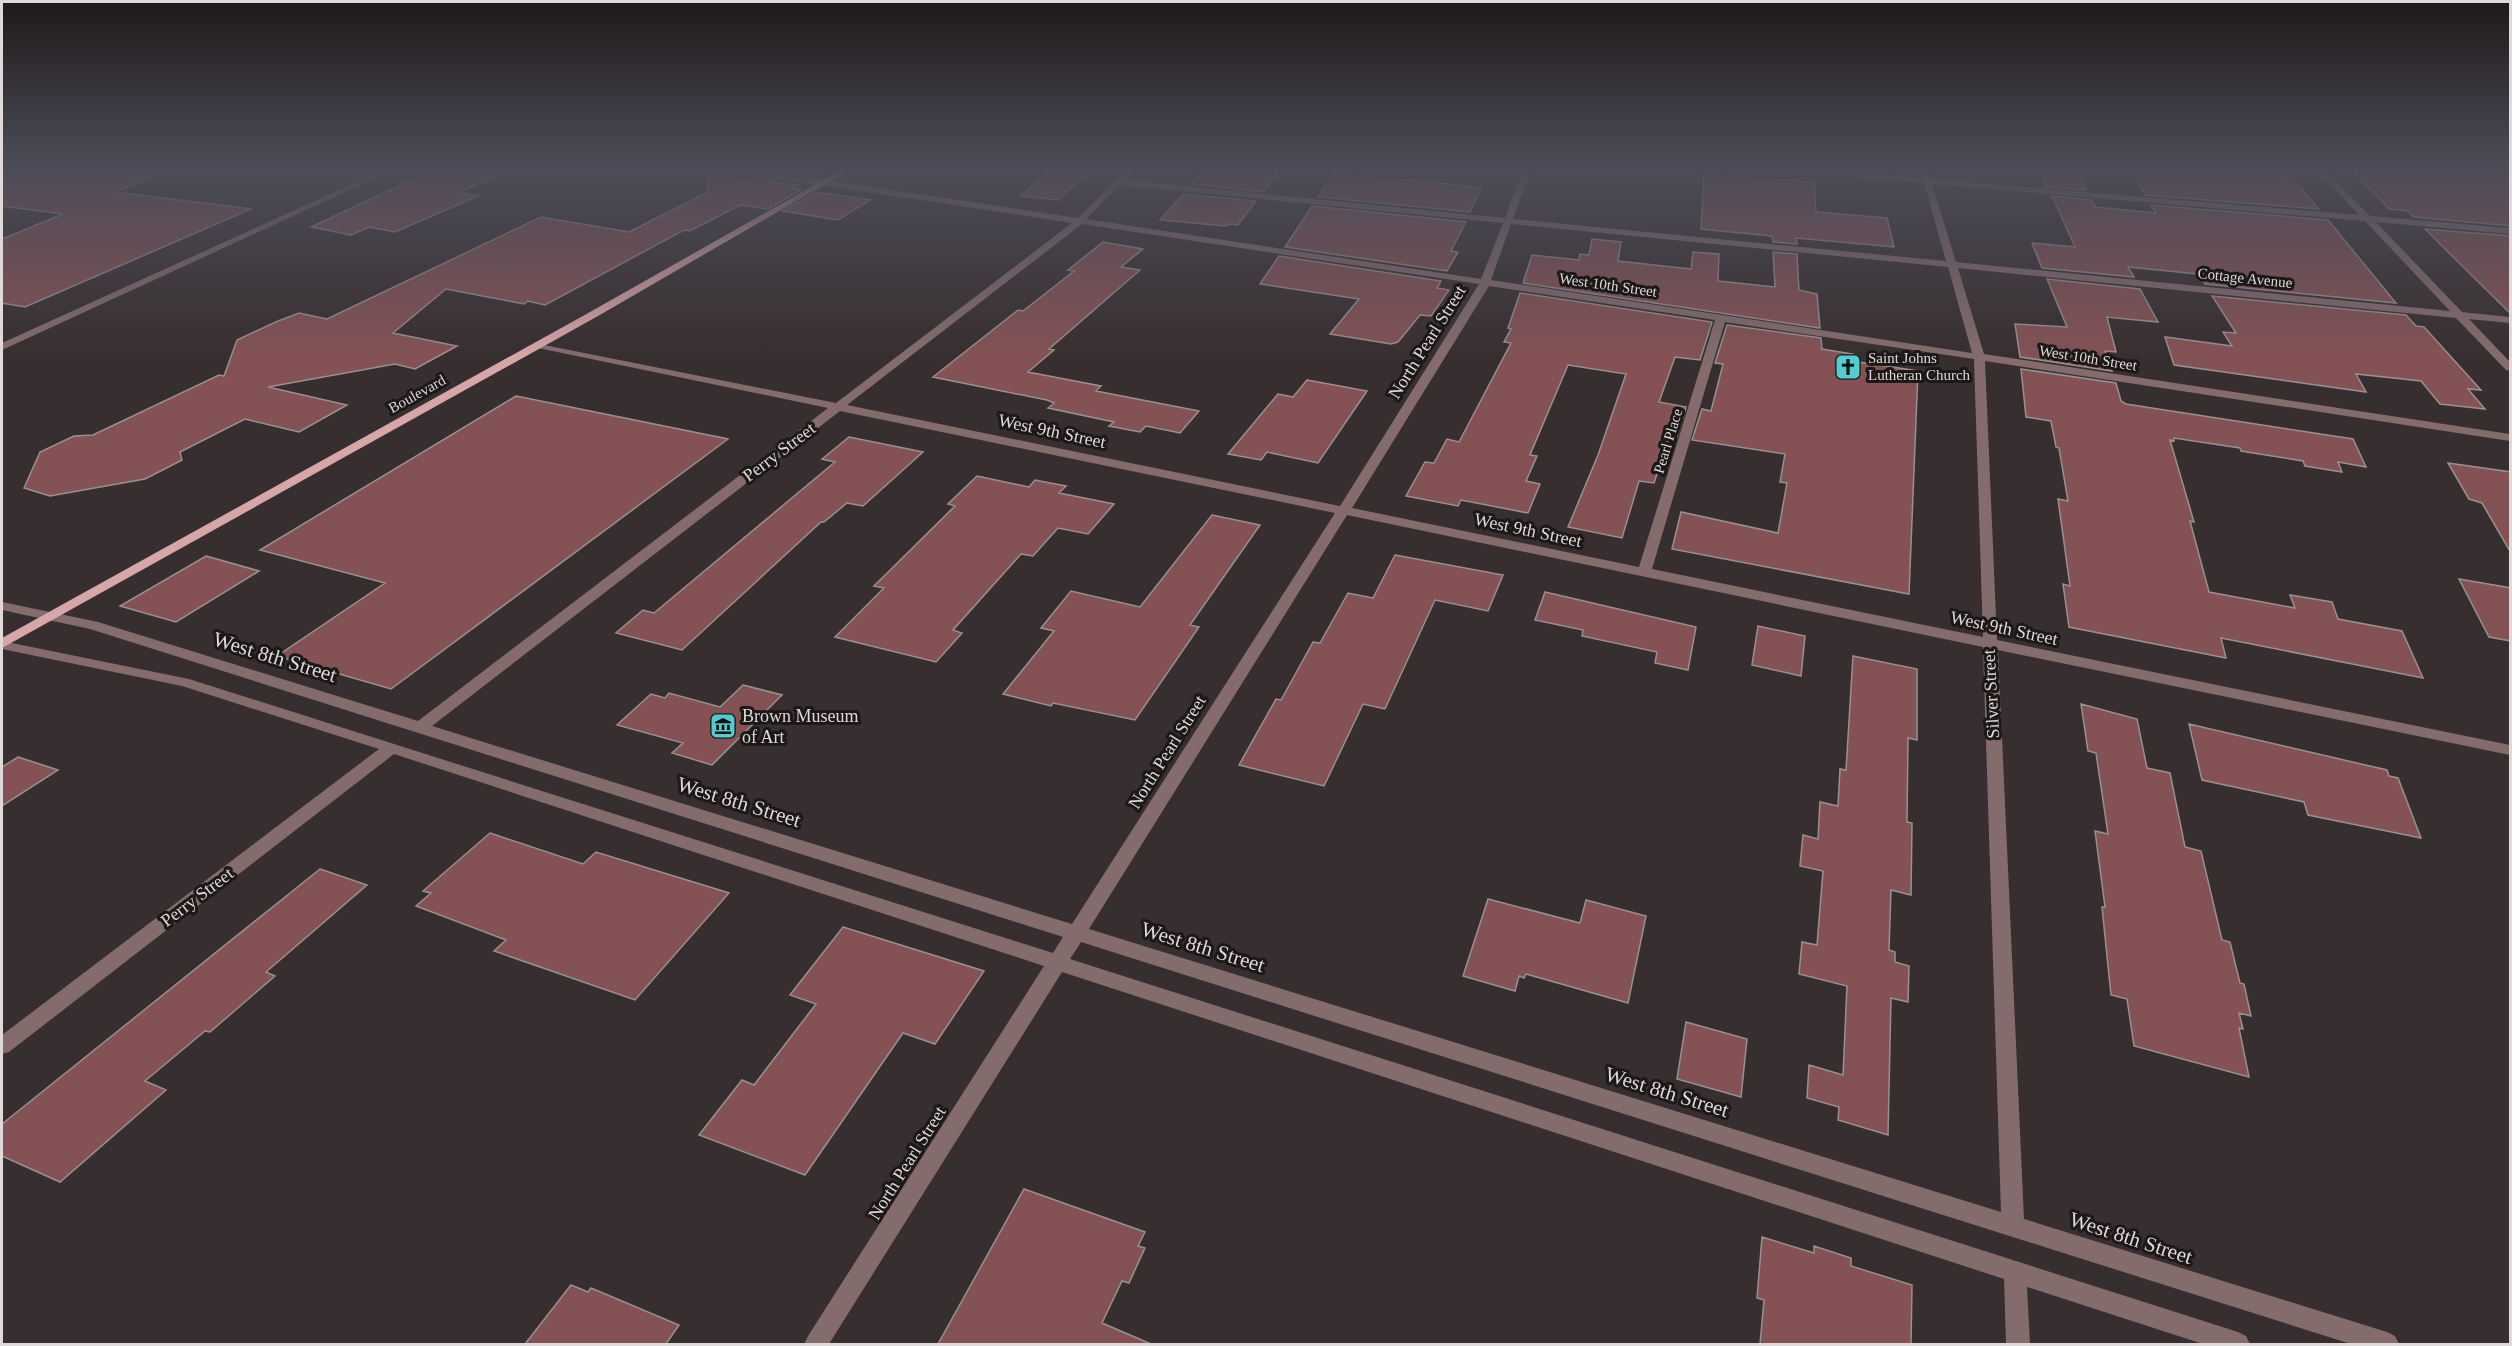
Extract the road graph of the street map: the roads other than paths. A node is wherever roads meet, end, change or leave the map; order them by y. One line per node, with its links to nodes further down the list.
1 (252, 233): 15 (street)
2 (738, 233): 14 (main road, Boulevard)
3 (1063, 233): 18 (street, Perry Street)
4 (1163, 233): 10 (street, West 10th Street)
5 (1504, 233): 10 (street, North Pearl Street)
6 (1620, 233): 9 (street, Cottage Avenue)
7 (1942, 233): 9 (street, Silver Street)
8 (2381, 233): 11 (street)
9 (1952, 265): 11 (street, Cottage Avenue); 16 (street, Silver Street)
10 (1487, 283): 12 (street, West 10th Street); 20 (street, North Pearl Street)
11 (2460, 315): 13 (street, Cottage Avenue); 17 (street)
12 (1721, 318): 16 (street, West 10th Street); 21 (street, Pearl Place)
13 (2511, 320)
14 (538, 345): 18 (street, West 9th Street); 23 (main road, Boulevard)
15 (2, 347)
16 (1979, 357): 19 (street, West 10th Street); 25 (street, Silver Street)
17 (2511, 368)
18 (838, 407): 20 (street, West 9th Street); 26 (street, Perry Street)
19 (2511, 437)
20 (1344, 510): 21 (street, West 9th Street); 29 (street, North Pearl Street)
21 (1644, 572): 25 (street, West 9th Street)
22 (2, 606): 23 (street, West 8th Street)
23 (51, 617): 24 (main road, Boulevard); 26 (street, West 8th Street)
24 (2, 644): 27 (street)
25 (1989, 644): 28 (street, West 9th Street); 32 (street, Silver Street)
26 (420, 727): 29 (street, West 8th Street)
27 (392, 747): 30 (street); 31 (street, Perry Street)
28 (2511, 750)
29 (1077, 932): 30 (street, North Pearl Street); 32 (street, West 8th Street)
30 (1057, 962): 33 (street); 34 (street, North Pearl Street)
31 (2, 1047)
32 (2013, 1225): 37 (street, West 8th Street)
33 (2015, 1272): 35 (street); 36 (street)
34 (816, 1344)
35 (2018, 1344)
36 (2238, 1344)
37 (2387, 1344)

